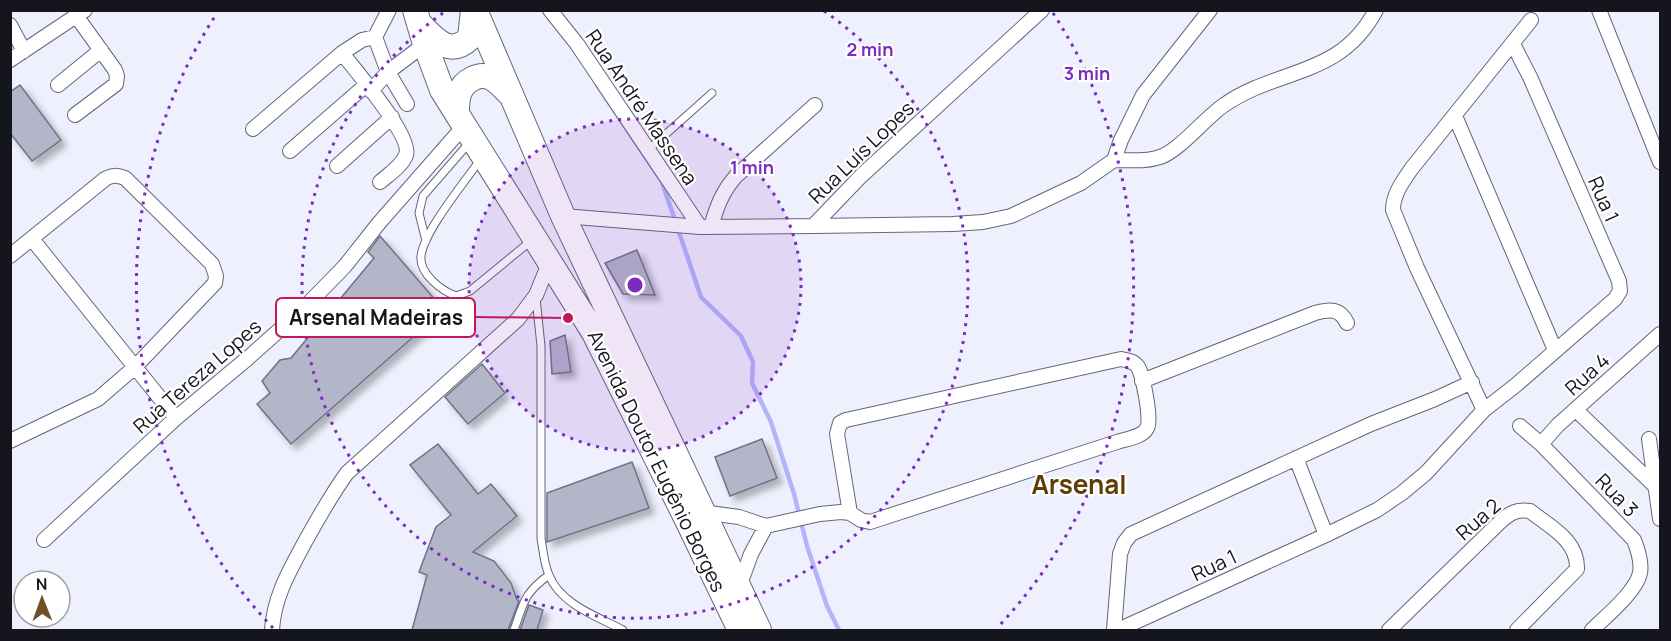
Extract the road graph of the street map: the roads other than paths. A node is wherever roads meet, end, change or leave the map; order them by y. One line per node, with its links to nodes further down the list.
1 (389, 10): 12 (street)
2 (474, 10): 11 (highway); 22 (highway, Avenida Doutor Eugênio Borges)
3 (549, 10): 30 (street, Rua André Massena)
4 (1042, 10): 37 (street, Rua Luís Lopes)
5 (1210, 10): 32 (street)
6 (1376, 10): 32 (street)
7 (1599, 10): 33 (street)
8 (81, 14): 14 (street); 15 (street)
9 (1531, 20): 13 (street)
10 (10, 25): 15 (street)
11 (420, 26): 18 (street); 29 (highway, Avenida Doutor Eugênio Borges)
12 (375, 37): 16 (street); 18 (street)
13 (1513, 44): 26 (street); 47 (street, Rua 1)
14 (101, 50): 19 (street); 25 (street)
15 (24, 51): 17 (street)
16 (342, 53): 20 (street); 28 (street)
17 (10, 60)
18 (388, 72): 20 (street); 23 (street)
19 (58, 85)
20 (369, 88): 27 (street); 31 (street)
21 (712, 93): 30 (lane)
22 (513, 96): 29 (highway); 36 (highway, Avenida Doutor Eugênio Borges)
23 (407, 104)
24 (815, 105): 38 (street)
25 (75, 115)
26 (1455, 116): 47 (street); 50 (street)
27 (392, 117): 34 (street); 35 (street)
28 (253, 129)
29 (469, 133): 39 (highway, Avenida Doutor Eugênio Borges); 41 (lane); 41 (lane); 53 (street, Rua Tereza Lopes)
30 (648, 150): 38 (street, Rua André Massena)
31 (290, 151)
32 (1114, 160): 37 (street)
33 (1660, 162)
34 (337, 166)
35 (380, 182)
36 (563, 216): 38 (street, Rua Luís Lopes); 60 (highway, Avenida Doutor Eugênio Borges)
37 (813, 225): 38 (street, Rua Luís Lopes)
38 (705, 227)
39 (535, 238): 41 (lane); 43 (highway, Avenida Doutor Eugênio Borges)
40 (32, 239): 42 (street); 48 (street); 48 (street)
41 (426, 241)
42 (10, 256)
43 (550, 261): 44 (street); 71 (highway, Avenida Doutor Eugênio Borges)
44 (536, 295): 66 (lane); 68 (street)
45 (1347, 323): 49 (street)
46 (1660, 334): 52 (street, Rua 4)
47 (1555, 350): 51 (street, Rua 1)
48 (135, 368): 53 (street); 56 (street)
49 (1142, 381): 61 (street); 61 (street)
50 (1472, 382): 51 (street); 58 (street)
51 (1484, 410): 64 (street, Rua 1)
52 (1576, 410): 57 (street, Rua 4); 59 (street)
53 (176, 418): 65 (street, Rua Tereza Lopes)
54 (1520, 426): 57 (street, Rua 3)
55 (1649, 439): 59 (street)
56 (10, 441)
57 (1541, 444): 76 (street, Rua 3)
58 (1296, 458): 64 (street); 73 (street)
59 (1656, 488): 62 (street)
60 (702, 512): 63 (street); 67 (highway, Avenida Doutor Eugênio Borges)
61 (850, 513): 63 (street)
62 (1660, 519)
63 (766, 526): 67 (street)
64 (1326, 535): 73 (street, Rua 1)
65 (44, 540)
66 (549, 575): 69 (lane); 70 (lane)
67 (738, 589): 72 (highway, Avenida Doutor Eugênio Borges)
68 (272, 630)
69 (514, 630)
70 (623, 630)
71 (740, 630)
72 (759, 630)
73 (1116, 630)
74 (1389, 630): 75 (street, Rua 2)
75 (1517, 630)
76 (1592, 630)

